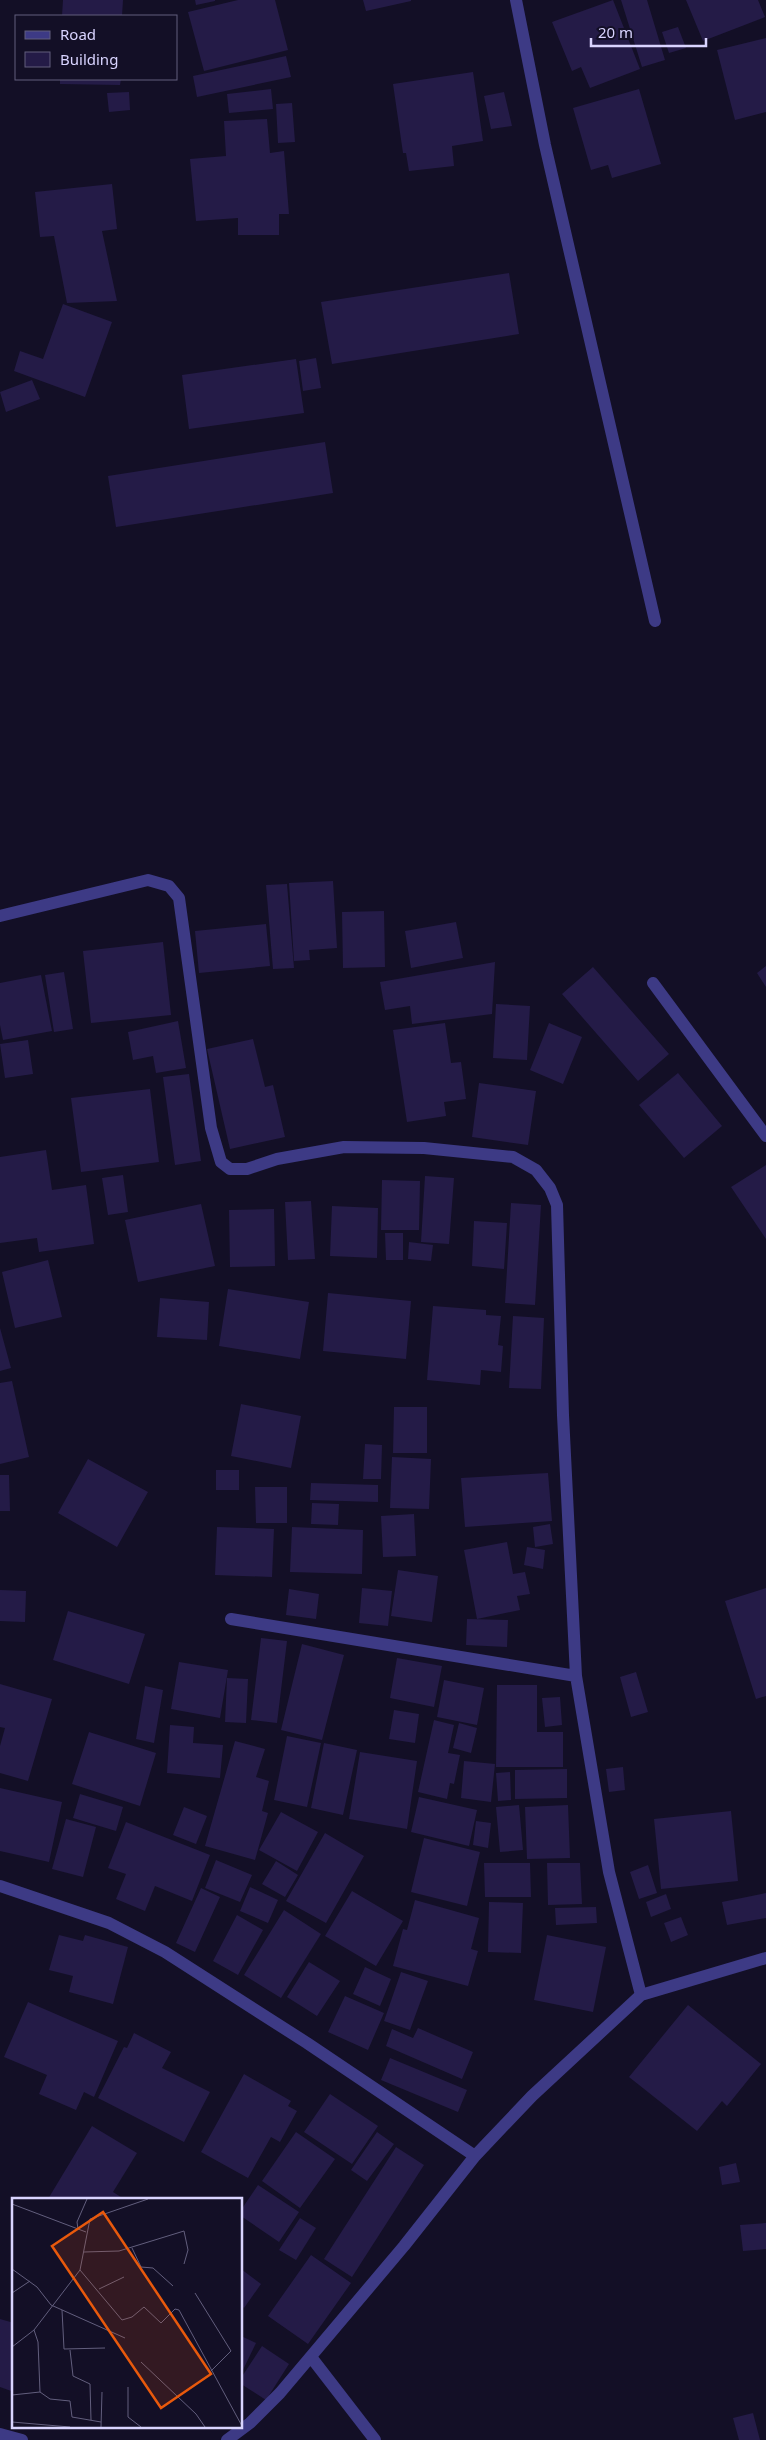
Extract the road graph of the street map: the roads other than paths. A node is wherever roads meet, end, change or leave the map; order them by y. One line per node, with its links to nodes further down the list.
1 (516, 0): 2 (street)
2 (655, 621)
3 (0, 916): 7 (street)
4 (653, 983): 5 (street)
5 (766, 1136)
6 (231, 1619): 7 (street)
7 (576, 1676): 10 (street)
8 (0, 1886): 11 (street)
9 (766, 1958): 10 (street)
10 (641, 1995): 11 (street)
11 (475, 2156): 12 (street)
12 (311, 2357): 14 (street); 16 (street)
13 (0, 2434): 15 (street)
14 (373, 2439)
15 (22, 2440)
16 (227, 2440)

